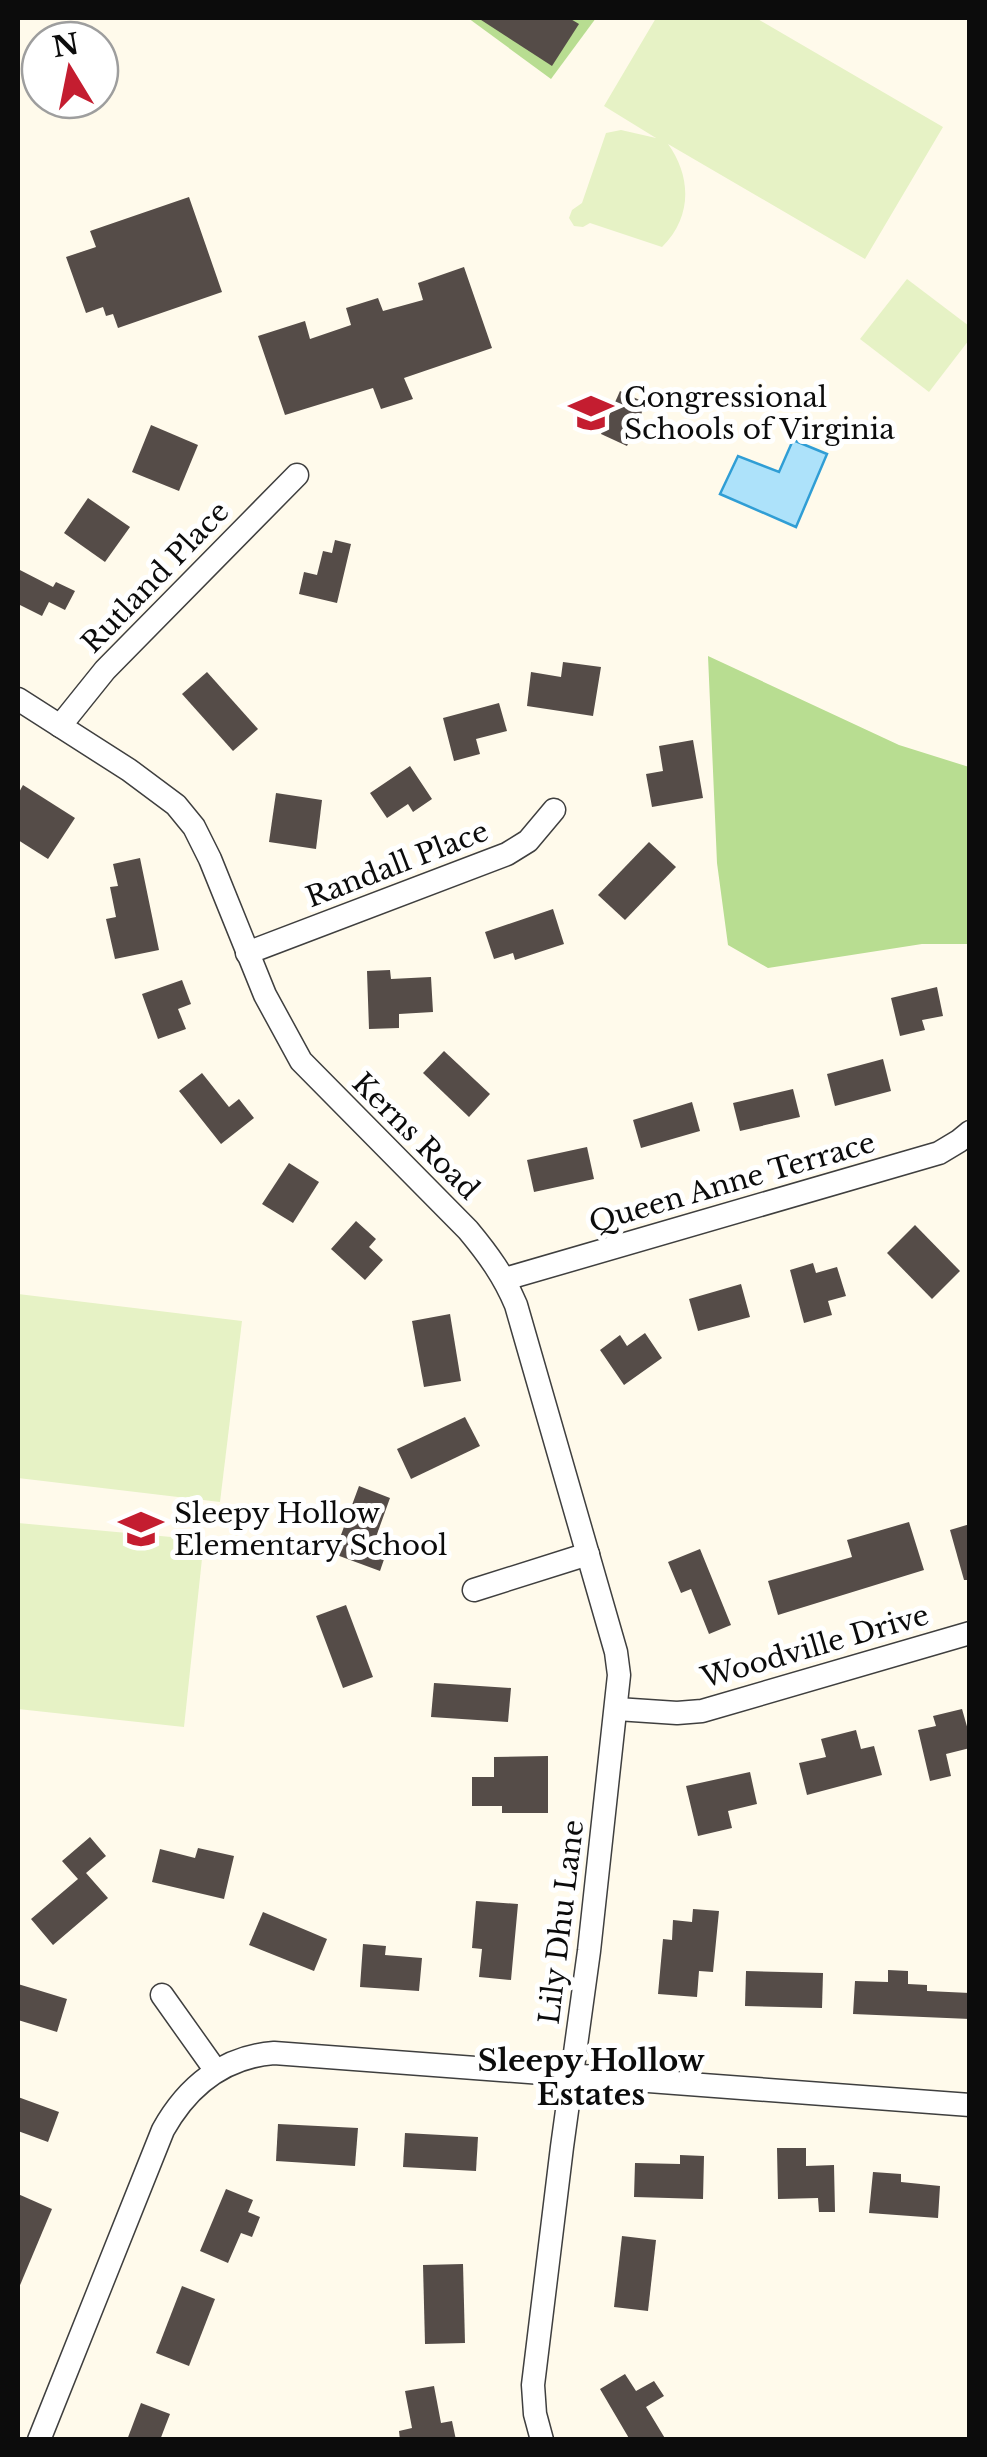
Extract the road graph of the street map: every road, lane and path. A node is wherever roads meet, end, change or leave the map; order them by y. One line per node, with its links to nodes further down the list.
1 (297, 475): 3 (street, Rutland Place)
2 (18, 699): 3 (street, Kerns Road)
3 (60, 726): 5 (street, Kerns Road)
4 (554, 810): 5 (street, Randall Place)
5 (246, 953): 7 (street, Kerns Road)
6 (970, 1132): 7 (street, Queen Anne Terrace)
7 (505, 1280): 8 (street, Kerns Road)
8 (588, 1554): 9 (street); 11 (street, Kerns Road)
9 (474, 1590)
10 (970, 1633): 11 (street, Woodville Drive)
11 (617, 1708): 14 (street, Lily Dhu Lane)
12 (162, 1995): 13 (street)
13 (216, 2072): 14 (street); 16 (street)
14 (572, 2076): 15 (street); 17 (street, Lily Dhu Lane)
15 (970, 2105)
16 (39, 2440)
17 (542, 2440)

